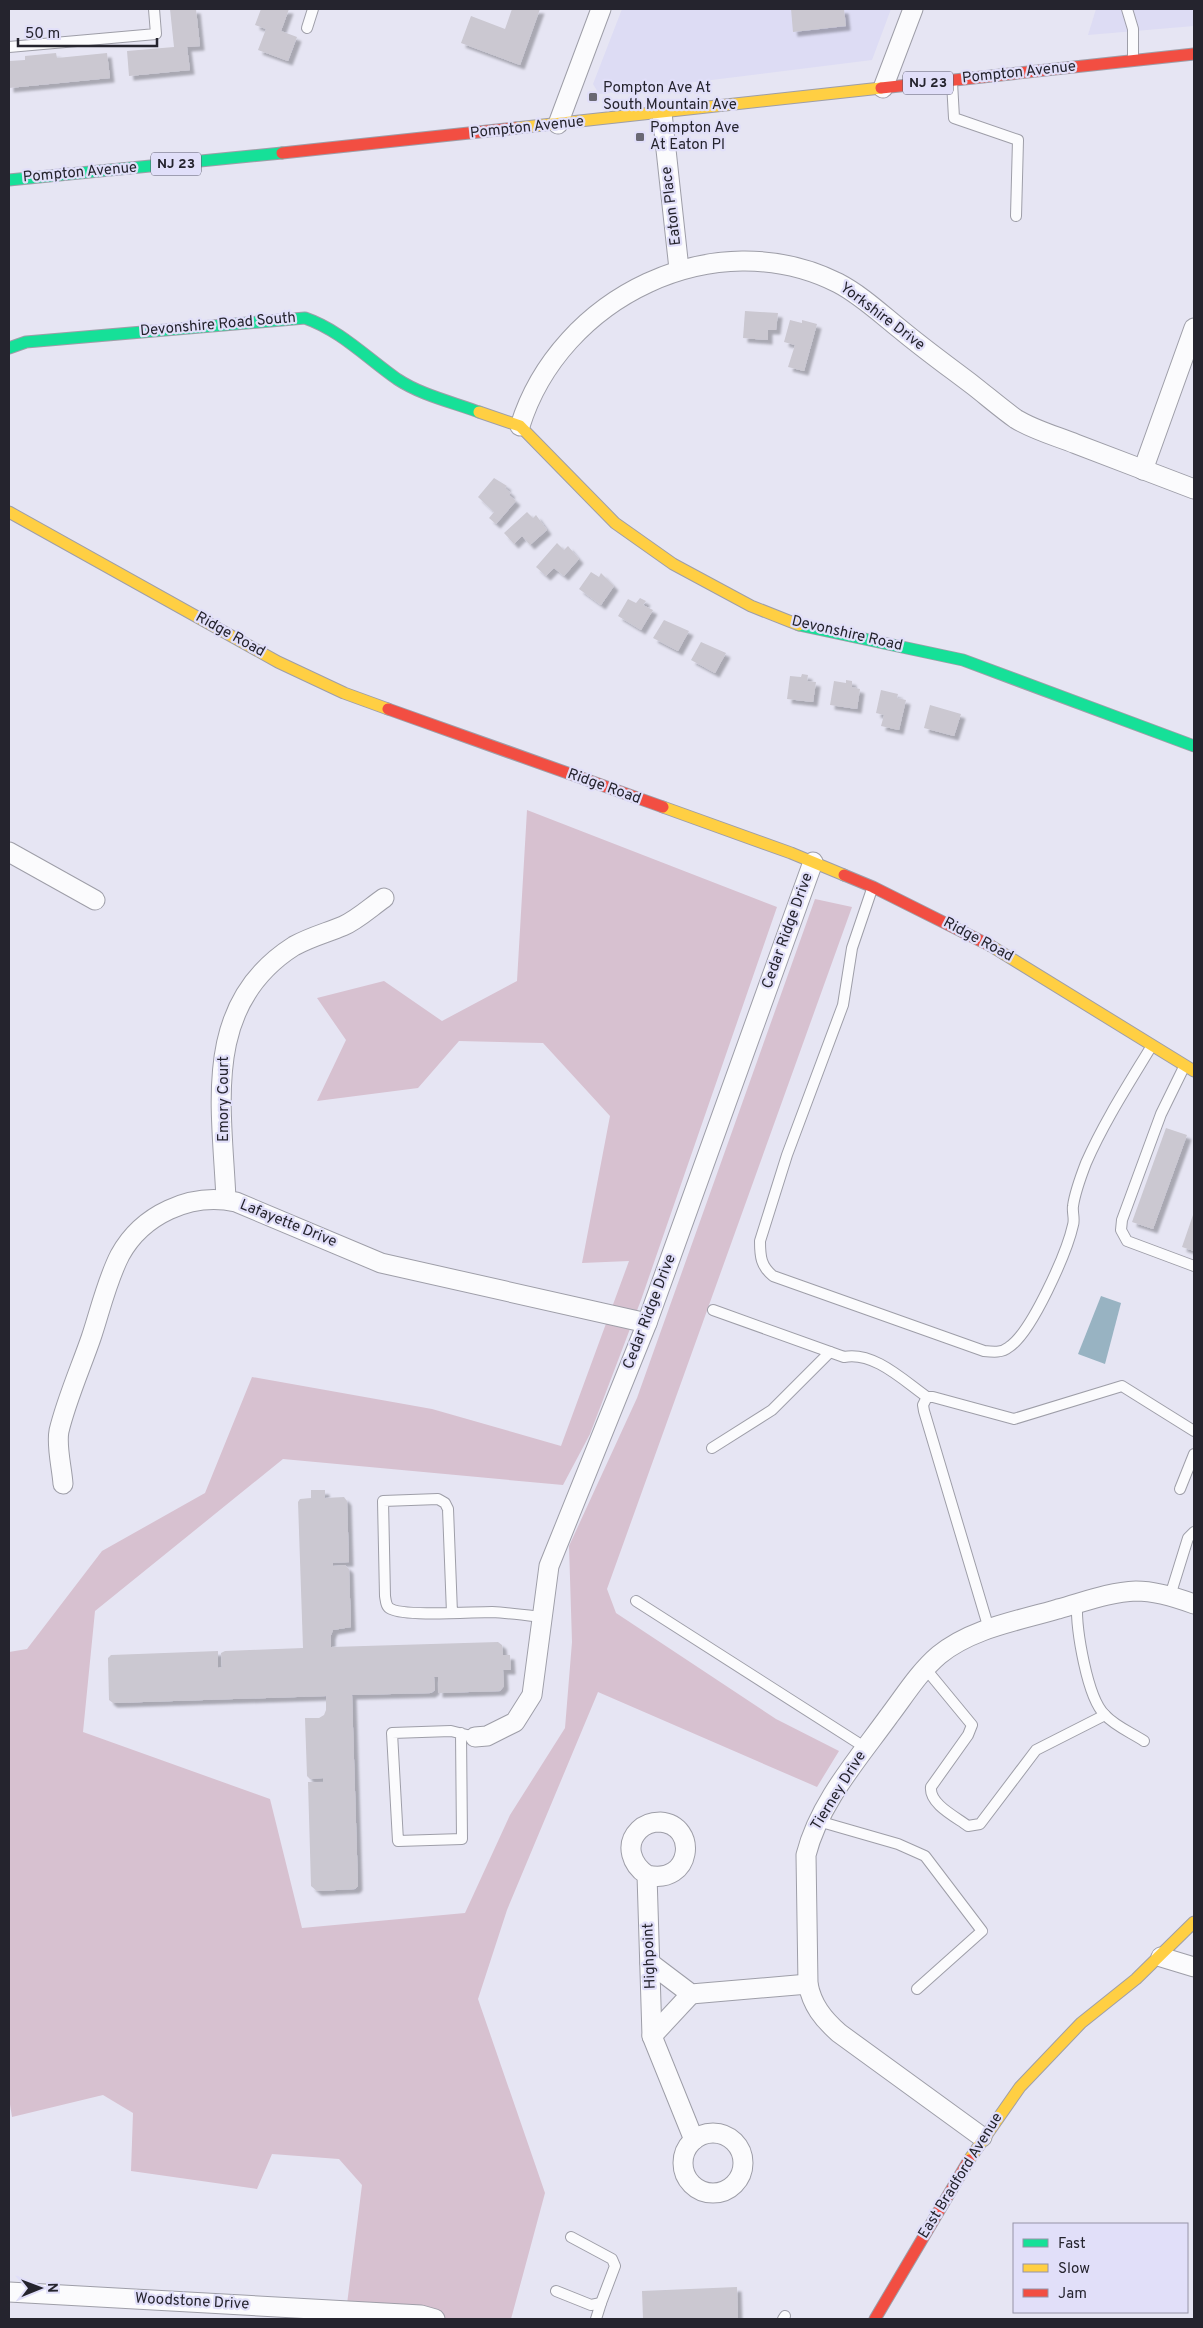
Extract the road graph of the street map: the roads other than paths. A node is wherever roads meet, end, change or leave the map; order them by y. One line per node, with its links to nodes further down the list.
1 (154, 9): 7 (lane)
2 (313, 9): 6 (lane)
3 (602, 9): 13 (street)
4 (913, 9): 11 (street)
5 (1127, 9): 9 (lane)
6 (307, 28)
7 (9, 47)
8 (1194, 54): 9 (main road, Pompton Avenue / NJ 23)
9 (1133, 60): 10 (main road, Pompton Avenue / NJ 23)
10 (952, 81): 11 (main road, Pompton Avenue / NJ 23); 15 (lane)
11 (883, 88): 12 (main road, Pompton Avenue / NJ 23)
12 (662, 113): 13 (main road, Pompton Avenue / NJ 23); 16 (street, Eaton Place)
13 (558, 124): 14 (main road, Pompton Avenue / NJ 23)
14 (9, 180)
15 (1016, 216)
16 (679, 269): 19 (street, Yorkshire Drive); 20 (street, Yorkshire Drive)
17 (1194, 328): 20 (street)
18 (9, 348): 19 (main road, Devonshire Road South)
19 (520, 426): 23 (main road, Devonshire Road)
20 (1143, 470): 21 (street, Yorkshire Drive)
21 (1194, 489)
22 (9, 512): 25 (main road, Ridge Road)
23 (1194, 746)
24 (9, 852): 28 (street)
25 (813, 862): 26 (main road, Ridge Road); 34 (street, Cedar Ridge Drive)
26 (873, 887): 29 (main road, Ridge Road); 29 (lane)
27 (384, 898): 31 (street, Emory Court)
28 (94, 900)
29 (1151, 1046): 30 (main road, Ridge Road)
30 (1189, 1068): 32 (lane)
31 (226, 1200): 34 (street, Lafayette Drive); 40 (street, Lafayette Drive)
32 (1194, 1266)
33 (713, 1310): 35 (lane)
34 (647, 1323): 48 (street, Cedar Ridge Drive)
35 (830, 1352): 36 (lane); 38 (lane)
36 (926, 1397): 37 (lane); 49 (lane)
37 (1194, 1430)
38 (712, 1448)
39 (1194, 1454): 41 (lane)
40 (63, 1484)
41 (1180, 1490)
42 (1194, 1532): 43 (lane)
43 (1170, 1596): 45 (street, Tierney Drive); 46 (street, Tierney Drive)
44 (636, 1601): 54 (lane)
45 (1077, 1604): 49 (street, Tierney Drive); 51 (lane)
46 (1194, 1604)
47 (452, 1613): 47 (lane); 48 (lane)
48 (542, 1617): 52 (street, Cedar Ridge Drive)
49 (989, 1629): 50 (street, Tierney Drive)
50 (925, 1668): 51 (lane); 54 (street, Tierney Drive)
51 (1105, 1715): 53 (lane)
52 (468, 1735): 52 (lane)
53 (1144, 1741)
54 (866, 1748): 55 (street, Tierney Drive)
55 (818, 1821): 61 (street, Tierney Drive); 62 (lane)
56 (647, 1875): 59 (street, Highpoint)
57 (1194, 1922): 58 (main road, East Bradford Avenue)
58 (1161, 1957): 60 (street); 65 (main road, East Bradford Avenue)
59 (650, 1963): 63 (street); 64 (street, Highpoint)
60 (1194, 1967)
61 (808, 1984): 63 (street); 65 (street, Tierney Drive)
62 (917, 1988)
63 (691, 1994): 64 (street)
64 (652, 2036): 66 (street, Highpoint)
65 (982, 2137): 73 (main road, East Bradford Avenue)
66 (694, 2140)
67 (570, 2237): 70 (lane)
68 (9, 2292): 71 (street, Woodstone Drive)
69 (556, 2292): 70 (lane)
70 (600, 2303): 72 (lane)
71 (435, 2319)
72 (596, 2319)
73 (875, 2319)

